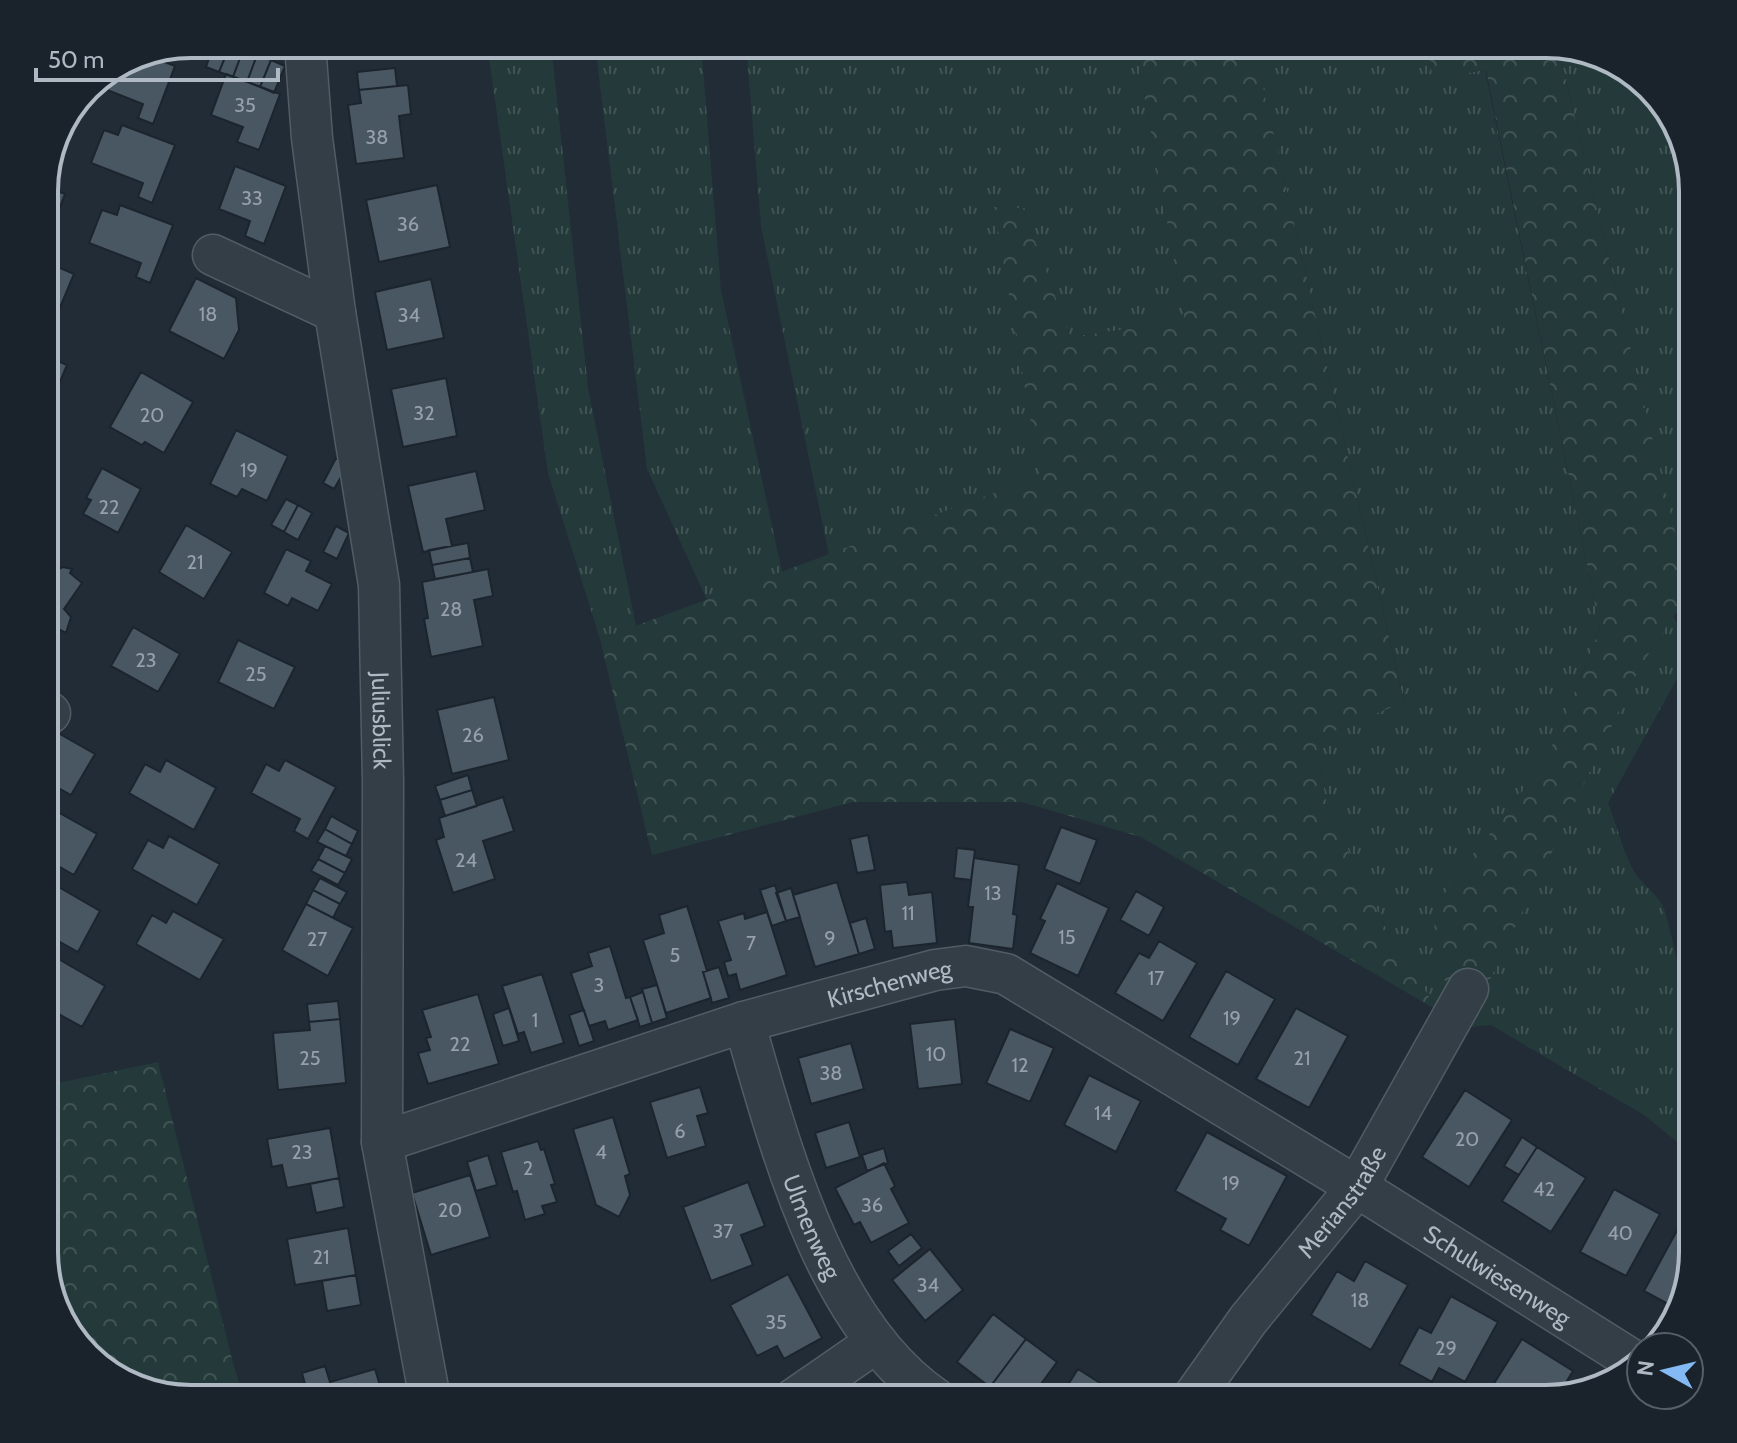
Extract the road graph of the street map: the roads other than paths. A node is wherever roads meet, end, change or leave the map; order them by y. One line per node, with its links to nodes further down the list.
1 (304, 58): 3 (street, Juliusblick)
2 (213, 255): 3 (street)
3 (335, 312): 6 (street, Juliusblick)
4 (1468, 989): 7 (street, Merianstraße)
5 (744, 1022): 6 (street, Kirschenweg); 7 (street, Kirschenweg); 8 (street, Ulmenweg)
6 (382, 1142): 10 (street, Juliusblick)
7 (1357, 1187): 9 (street, Schulwiesenweg); 13 (street, Merianstraße)
8 (875, 1343): 11 (street); 12 (street, Ulmenweg)
9 (1625, 1355)
10 (427, 1385)
11 (814, 1385)
12 (921, 1385)
13 (1202, 1385)

